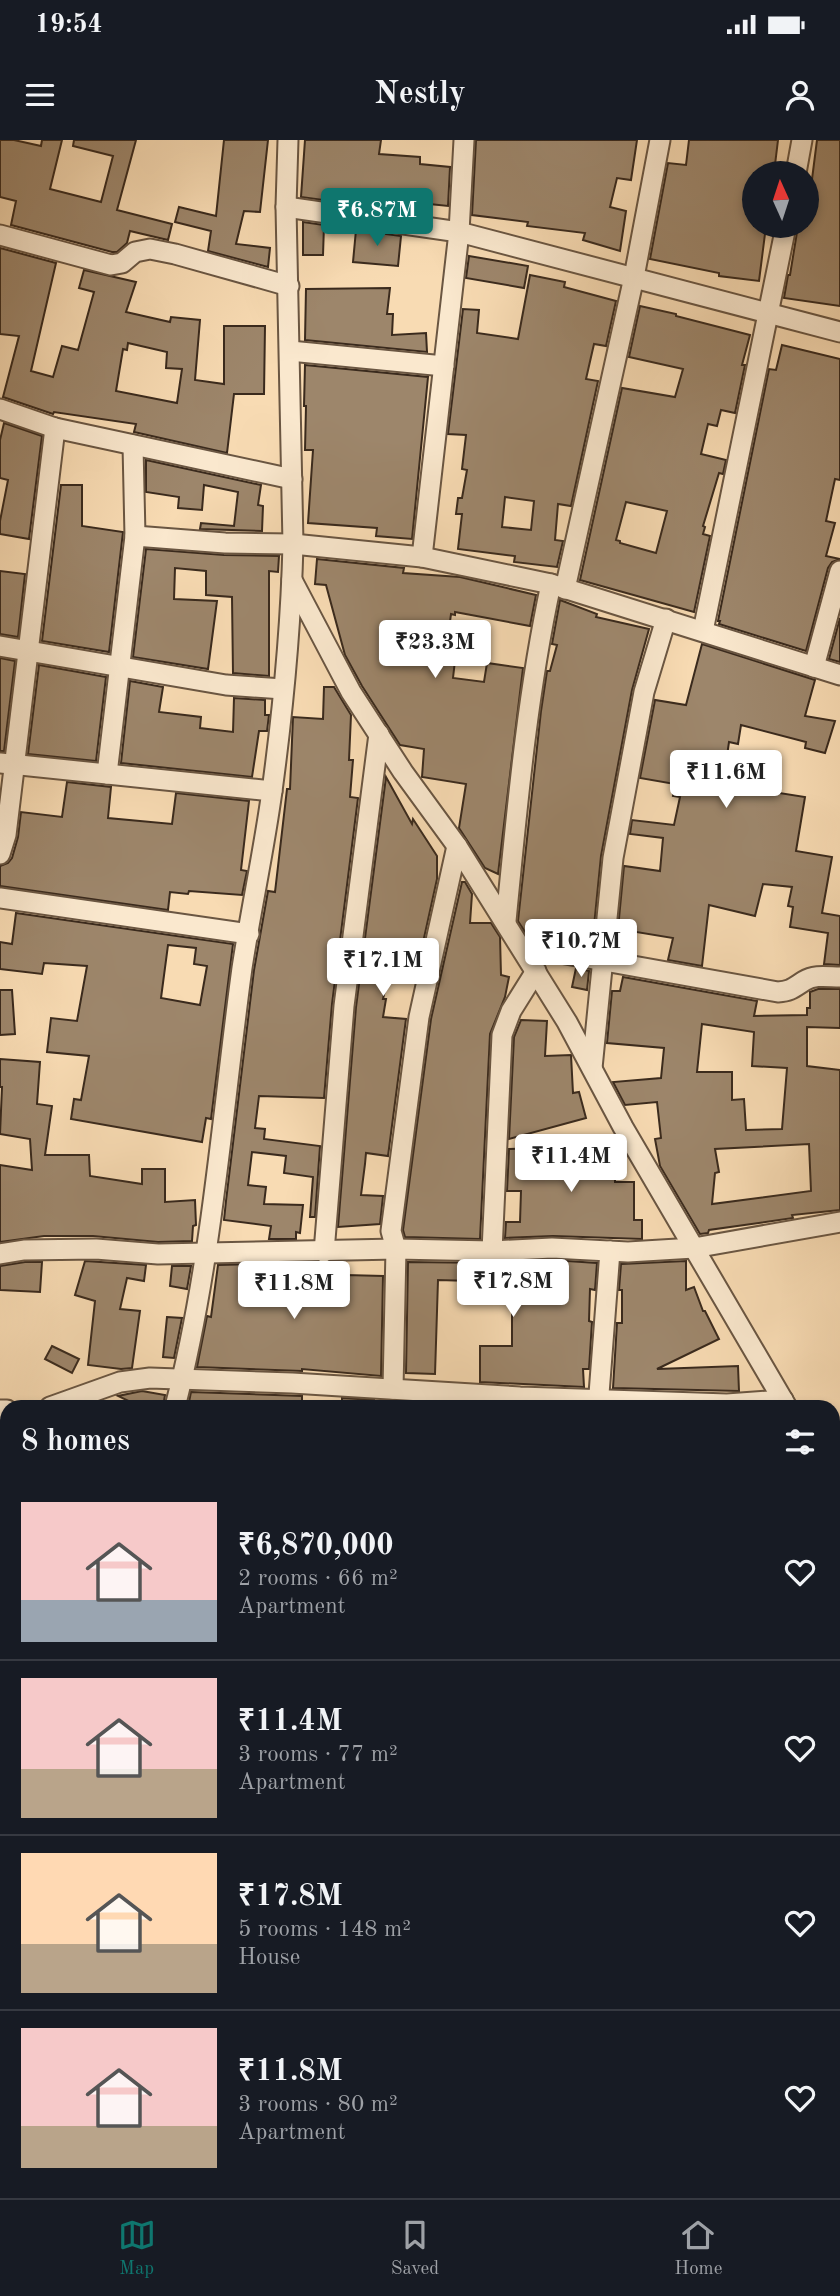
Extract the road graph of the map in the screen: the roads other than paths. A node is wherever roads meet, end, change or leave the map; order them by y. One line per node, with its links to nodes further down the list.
1 (288, 140): 6 (street)
2 (464, 140): 7 (street)
3 (660, 140): 10 (street)
4 (802, 140): 5 (street)
5 (798, 161)
6 (286, 207): 7 (street); 11 (street)
7 (459, 232): 10 (street); 15 (street)
8 (0, 235): 11 (street)
9 (784, 238): 12 (street)
10 (634, 277): 12 (street); 25 (street)
11 (289, 286): 14 (street)
12 (770, 315): 13 (street); 27 (street)
13 (840, 332)
14 (290, 351): 15 (street); 19 (street)
15 (444, 366): 22 (street)
16 (0, 410): 17 (street)
17 (55, 428): 18 (street); 29 (street)
18 (133, 445): 19 (street); 20 (street)
19 (292, 479): 21 (street)
20 (135, 536): 21 (street); 31 (street)
21 (293, 544): 22 (street); 24 (street)
22 (422, 557): 25 (street)
23 (840, 571): 30 (street)
24 (292, 579): 33 (street); 34 (street)
25 (558, 587): 26 (street); 41 (street)
26 (666, 619): 27 (street); 44 (street)
27 (703, 631): 30 (street)
28 (0, 646): 29 (street)
29 (29, 650): 31 (street); 35 (street)
30 (814, 667): 32 (street)
31 (121, 668): 33 (street); 36 (street)
32 (840, 675)
33 (283, 689): 37 (street)
34 (379, 734): 38 (street); 54 (street)
35 (7, 764): 36 (street); 39 (street)
36 (107, 774): 37 (street)
37 (272, 792): 42 (street)
38 (457, 846): 41 (street); 50 (street)
39 (0, 853)
40 (0, 898): 42 (street)
41 (506, 921): 43 (street)
42 (248, 933): 53 (street)
43 (521, 946): 44 (street); 45 (street)
44 (603, 961): 46 (street); 47 (street)
45 (536, 971): 47 (street); 51 (street)
46 (840, 977)
47 (592, 1068): 49 (street)
48 (840, 1222): 49 (street)
49 (694, 1248): 52 (street); 62 (street)
50 (396, 1249): 51 (street); 54 (street); 57 (street)
51 (492, 1251): 52 (street)
52 (610, 1251): 61 (street)
53 (206, 1252): 54 (street); 55 (street); 56 (street)
54 (324, 1252)
55 (0, 1254)
56 (182, 1379): 57 (street); 58 (street); 59 (street)
57 (393, 1389): 60 (street)
58 (70, 1400)
59 (177, 1400)
60 (554, 1400)
61 (598, 1400)
62 (783, 1400)

